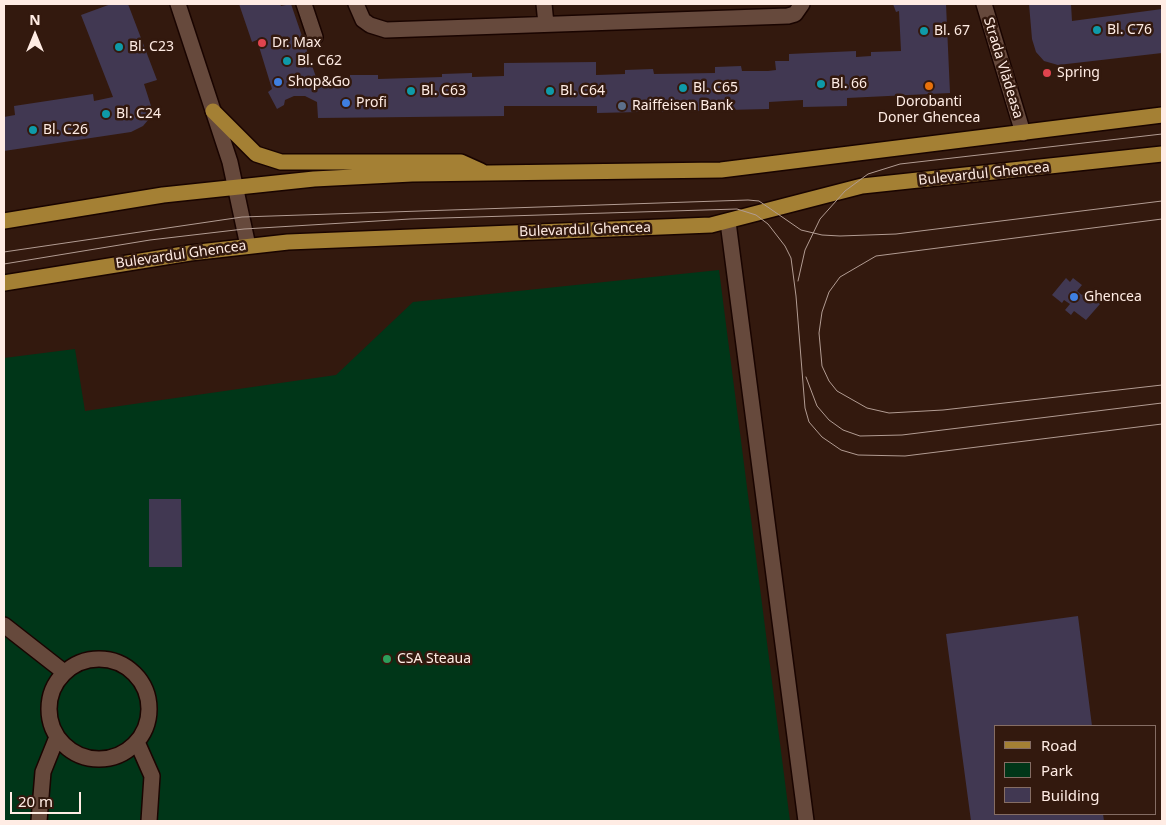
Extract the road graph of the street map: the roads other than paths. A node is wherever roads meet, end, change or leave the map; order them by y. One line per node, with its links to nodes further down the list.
1 (178, 4): 9 (street)
2 (304, 4): 8 (street)
3 (356, 4): 7 (street)
4 (802, 4): 7 (street)
5 (984, 4): 11 (street, Strada Vlădeasa)
6 (548, 5): 7 (street)
7 (546, 24)
8 (315, 37)
9 (213, 111): 13 (main road); 14 (street)
10 (1162, 115): 11 (main road)
11 (1023, 133): 13 (main road)
12 (1162, 154): 16 (main road, Bulevardul Ghencea)
13 (485, 173): 14 (main road)
14 (236, 186): 15 (main road); 17 (street)
15 (4, 221)
16 (728, 222): 17 (main road, Bulevardul Ghencea); 25 (street)
17 (248, 246): 18 (main road, Bulevardul Ghencea)
18 (4, 283)
19 (4, 625): 20 (street)
20 (64, 672): 21 (street); 22 (street)
21 (57, 737): 22 (street); 23 (street)
22 (137, 742): 24 (street)
23 (40, 821)
24 (149, 821)
25 (806, 821)

